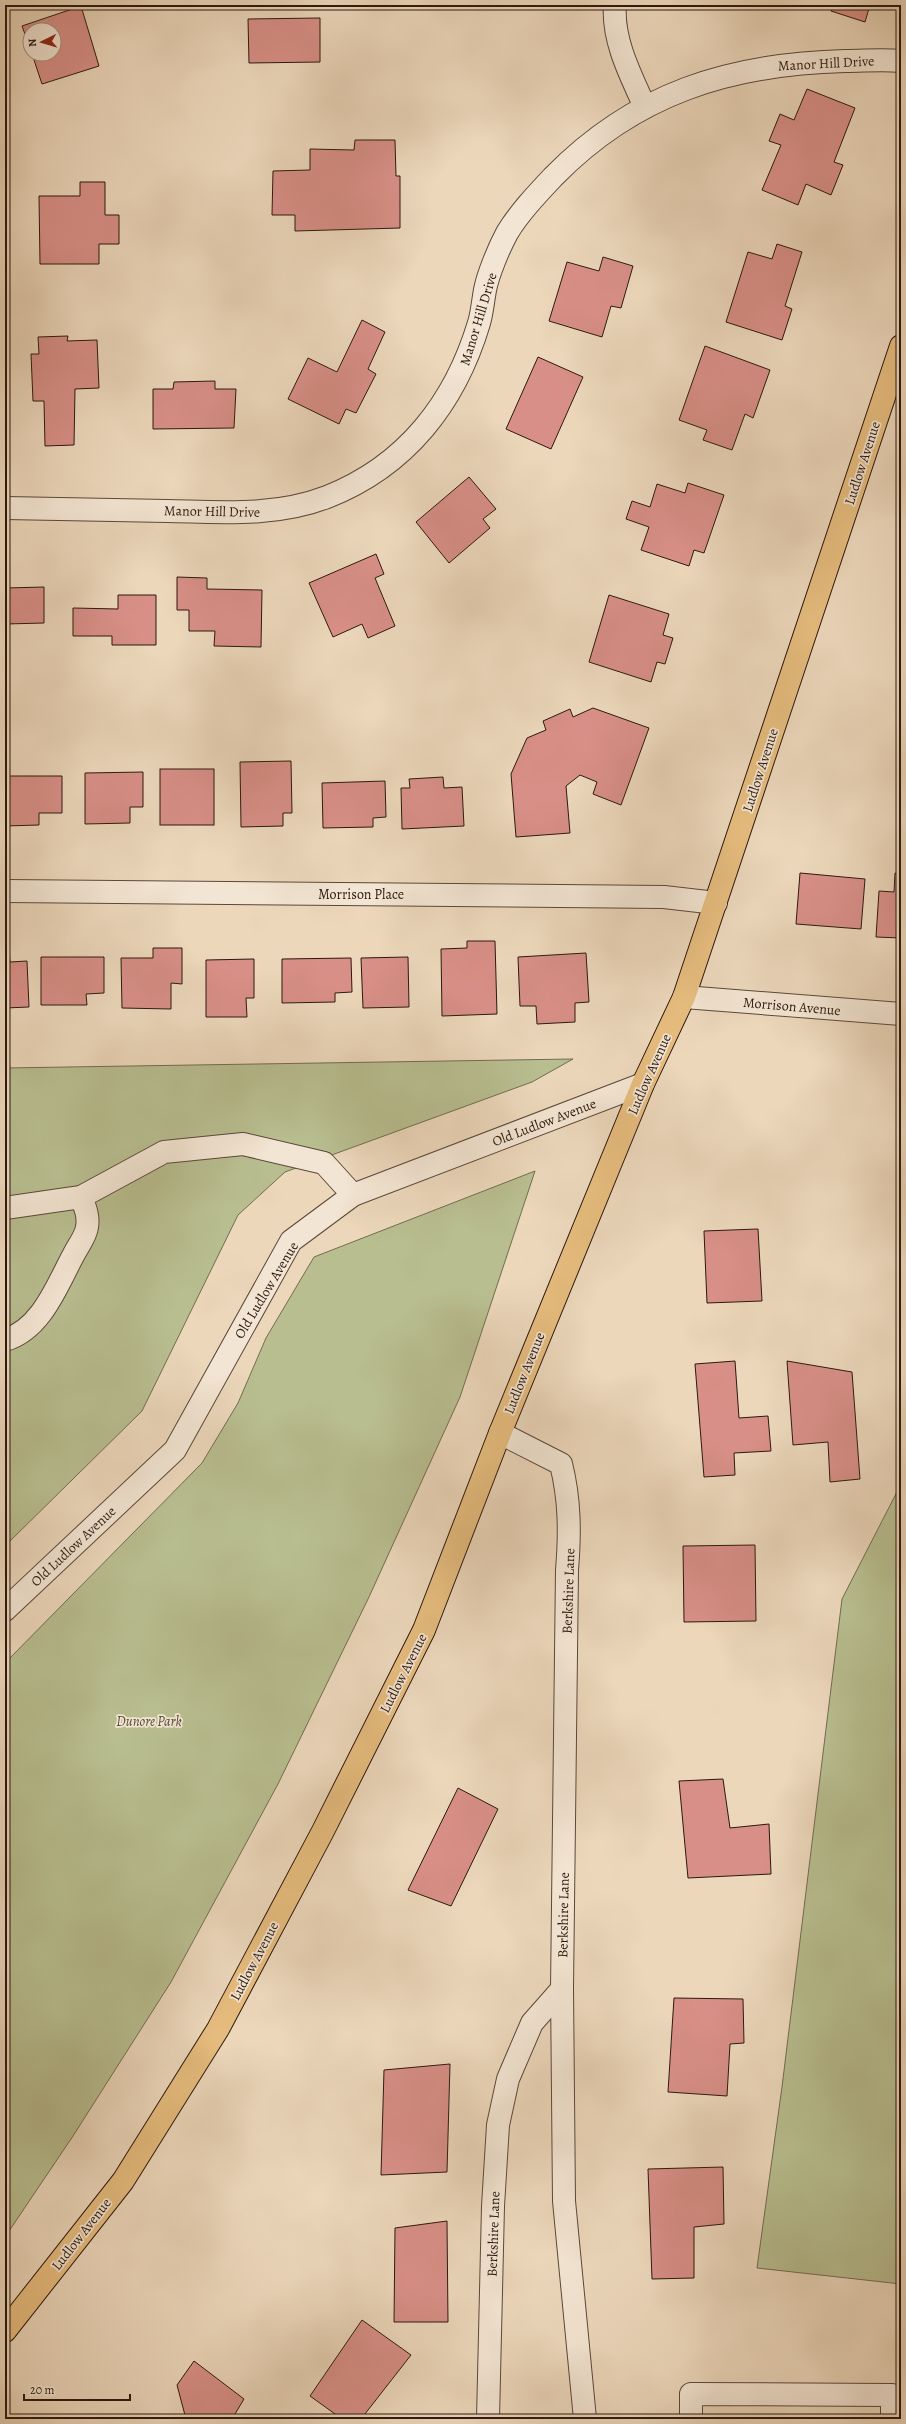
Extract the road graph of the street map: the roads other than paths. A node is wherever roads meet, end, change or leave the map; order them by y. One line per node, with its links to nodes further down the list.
1 (615, 5): 3 (street)
2 (901, 61): 3 (street, Manor Hill Drive)
3 (646, 107): 5 (street, Manor Hill Drive)
4 (901, 346): 7 (main road, Ludlow Avenue)
5 (5, 508)
6 (5, 891): 7 (street, Morrison Place)
7 (716, 903): 8 (main road, Ludlow Avenue)
8 (684, 997): 9 (street, Morrison Avenue); 10 (main road, Ludlow Avenue)
9 (901, 1014)
10 (643, 1084): 11 (street, Old Ludlow Avenue); 15 (main road, Ludlow Avenue)
11 (353, 1195): 12 (street); 16 (street, Old Ludlow Avenue)
12 (81, 1198): 13 (street); 14 (street)
13 (5, 1208)
14 (5, 1340)
15 (500, 1433): 17 (street, Berkshire Lane); 18 (main road, Ludlow Avenue)
16 (5, 1610)
17 (562, 1989): 19 (street, Berkshire Lane); 20 (street)
18 (5, 2331)
19 (488, 2419)
20 (585, 2419)
21 (691, 2419): 22 (street)
22 (892, 2419)

